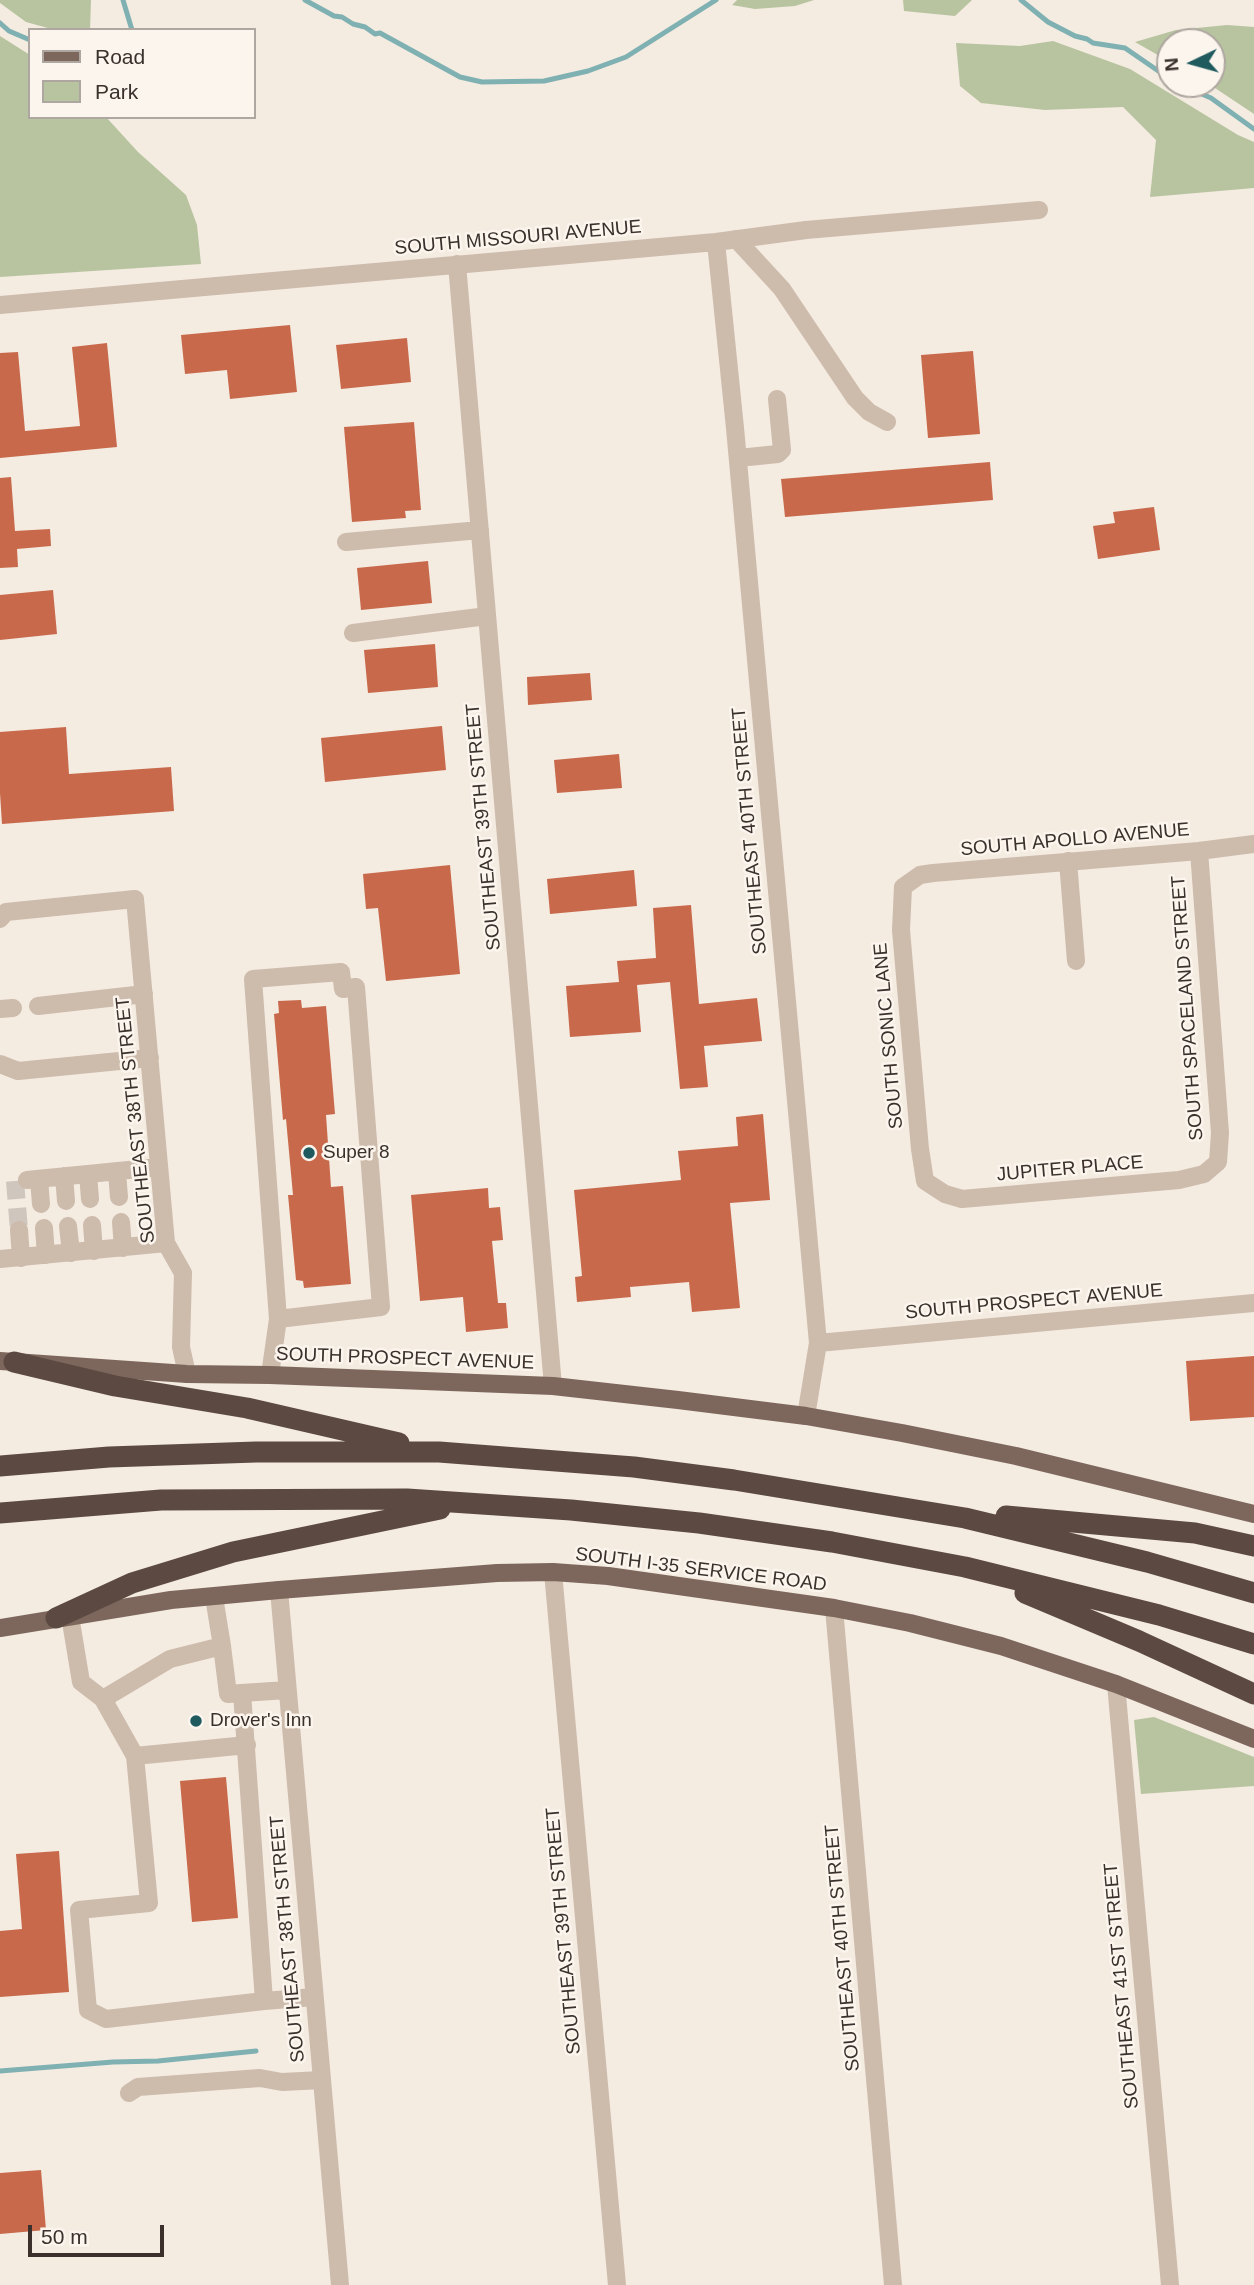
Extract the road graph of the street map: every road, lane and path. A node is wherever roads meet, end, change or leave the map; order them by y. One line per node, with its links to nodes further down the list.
1 (1039, 210): 2 (street, SOUTH MISSOURI AVENUE)
2 (736, 239): 3 (street, SOUTH MISSOURI AVENUE); 7 (street)
3 (716, 242): 4 (street, SOUTH MISSOURI AVENUE); 8 (street, SOUTHEAST 40TH STREET)
4 (457, 264): 5 (street, SOUTH MISSOURI AVENUE); 9 (street, SOUTHEAST 39TH STREET)
5 (0, 305)
6 (777, 399): 8 (street)
7 (887, 422)
8 (738, 458): 47 (street, SOUTHEAST 40TH STREET)
9 (480, 530): 10 (street); 11 (street, SOUTHEAST 39TH STREET)
10 (346, 542)
11 (487, 616): 12 (street); 51 (street, SOUTHEAST 39TH STREET)
12 (353, 633)
13 (1254, 844): 14 (street, SOUTH APOLLO AVENUE)
14 (1199, 851): 15 (street, SOUTH APOLLO AVENUE); 23 (street, SOUTH SPACELAND STREET)
15 (1068, 861): 16 (street, SOUTH APOLLO AVENUE); 18 (street)
16 (904, 887): 28 (street, SOUTH SONIC LANE)
17 (0, 919): 19 (street, SOUTHEAST 38TH STREET)
18 (1076, 961)
19 (144, 995): 20 (street); 21 (street, SOUTHEAST 38TH STREET)
20 (38, 1006)
21 (150, 1058): 22 (street); 24 (street, SOUTHEAST 38TH STREET)
22 (0, 1064)
23 (1218, 1162): 28 (street, JUPITER PLACE)
24 (159, 1167): 25 (street); 38 (street, SOUTHEAST 38TH STREET)
25 (117, 1171): 26 (street); 29 (street)
26 (88, 1174): 27 (street); 30 (street)
27 (64, 1176): 31 (street); 32 (street)
28 (925, 1181)
29 (119, 1197)
30 (90, 1199)
31 (66, 1201)
32 (41, 1203)
33 (121, 1222): 39 (street)
34 (92, 1225): 40 (street)
35 (68, 1226): 41 (street)
36 (44, 1228): 42 (street)
37 (19, 1230): 43 (street)
38 (166, 1243): 39 (street); 49 (street, SOUTHEAST 38TH STREET)
39 (123, 1248): 40 (street)
40 (94, 1251): 41 (street)
41 (71, 1253): 42 (street)
42 (46, 1255): 43 (street)
43 (22, 1258): 44 (street)
44 (0, 1259)
45 (1254, 1303): 47 (street, SOUTH PROSPECT AVENUE)
46 (278, 1319): 46 (street); 50 (street)
47 (818, 1343): 52 (street, SOUTHEAST 40TH STREET)
48 (7, 1362): 49 (main road, SOUTH PROSPECT AVENUE); 53 (highway)
49 (187, 1374): 50 (main road, SOUTH PROSPECT AVENUE)
50 (270, 1375): 51 (main road, SOUTH PROSPECT AVENUE)
51 (553, 1386): 52 (main road, SOUTH PROSPECT AVENUE)
52 (806, 1416): 58 (main road)
53 (439, 1452): 54 (highway); 56 (highway)
54 (0, 1466)
55 (470, 1503): 57 (highway); 60 (highway); 66 (highway)
56 (916, 1508): 59 (highway); 63 (highway)
57 (0, 1513)
58 (1254, 1514)
59 (1254, 1546)
60 (965, 1567): 68 (highway); 73 (highway)
61 (553, 1572): 62 (main road, SOUTH I-35 SERVICE ROAD); 65 (main road, SOUTH I-35 SERVICE ROAD); 83 (street, SOUTHEAST 39TH STREET)
62 (279, 1590): 64 (main road, SOUTH I-35 SERVICE ROAD); 71 (street, SOUTHEAST 38TH STREET)
63 (1254, 1593)
64 (214, 1597): 66 (main road, SOUTH I-35 SERVICE ROAD); 69 (street)
65 (834, 1608): 70 (main road, SOUTH I-35 SERVICE ROAD); 84 (street, SOUTHEAST 40TH STREET)
66 (63, 1617): 67 (main road, SOUTH I-35 SERVICE ROAD); 74 (street)
67 (0, 1628)
68 (1254, 1644)
69 (222, 1646): 72 (street); 74 (street)
70 (1116, 1684): 75 (main road, SOUTH I-35 SERVICE ROAD); 85 (street, SOUTHEAST 41ST STREET)
71 (287, 1690): 72 (street); 78 (street, SOUTHEAST 38TH STREET)
72 (242, 1693): 76 (street)
73 (1254, 1694)
74 (103, 1699): 77 (street)
75 (1254, 1739)
76 (247, 1745): 77 (street); 79 (street)
77 (135, 1756): 79 (street)
78 (314, 1997): 79 (street); 80 (street, SOUTHEAST 38TH STREET)
79 (264, 2001)
80 (322, 2080): 81 (street); 82 (street, SOUTHEAST 38TH STREET)
81 (129, 2092)
82 (340, 2285)
83 (617, 2285)
84 (893, 2285)
85 (1170, 2285)

